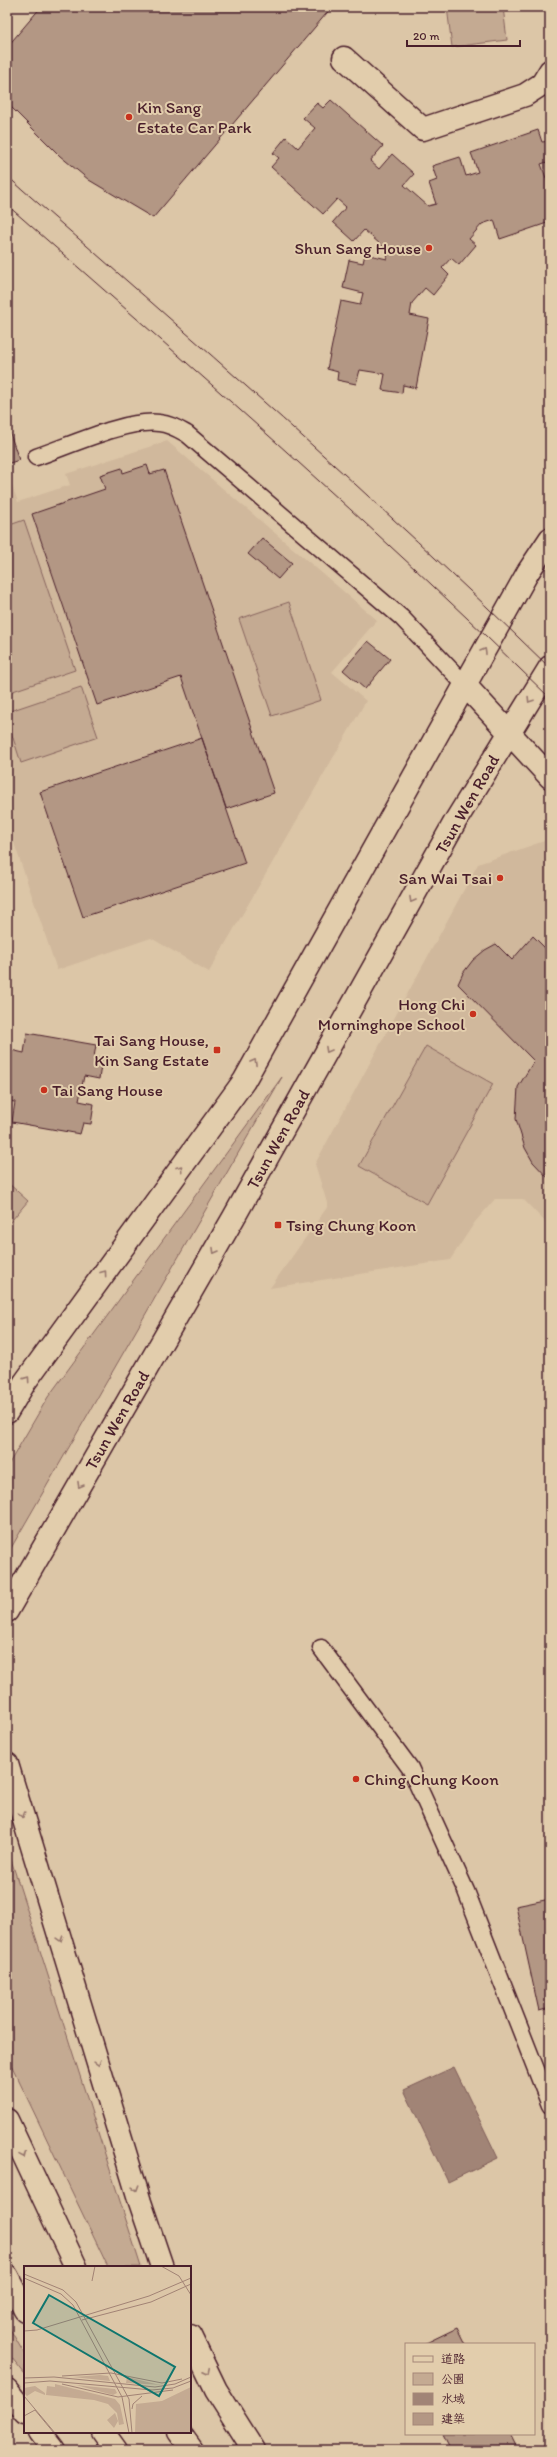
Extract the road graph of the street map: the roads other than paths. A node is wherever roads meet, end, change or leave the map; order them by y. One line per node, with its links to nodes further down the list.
1 (344, 58): 2 (main road)
2 (550, 71)
3 (36, 457): 6 (lane)
4 (550, 539): 6 (main road, one-way to 4)
5 (550, 667): 7 (main road, Tsun Wen Road, one-way to 7)
6 (465, 685): 7 (main road); 9 (main road, one-way to 6)
7 (509, 733): 8 (main road); 10 (main road, Tsun Wen Road, one-way to 10)
8 (550, 777)
9 (7, 1412)
10 (7, 1611)
11 (321, 1648): 13 (lane)
12 (7, 1764): 16 (main road, one-way to 16)
13 (550, 2105)
14 (7, 2120): 15 (main road, one-way to 15)
15 (76, 2266)
16 (162, 2266)
17 (7, 2276): 18 (main road)
18 (24, 2308)
19 (191, 2338): 28 (main road, one-way to 28)
20 (7, 2390): 21 (main road)
21 (24, 2412)
22 (41, 2433): 25 (main road)
23 (104, 2433): 26 (main road)
24 (180, 2433): 27 (main road)
25 (54, 2450)
26 (116, 2450)
27 (192, 2450)
28 (254, 2450)

